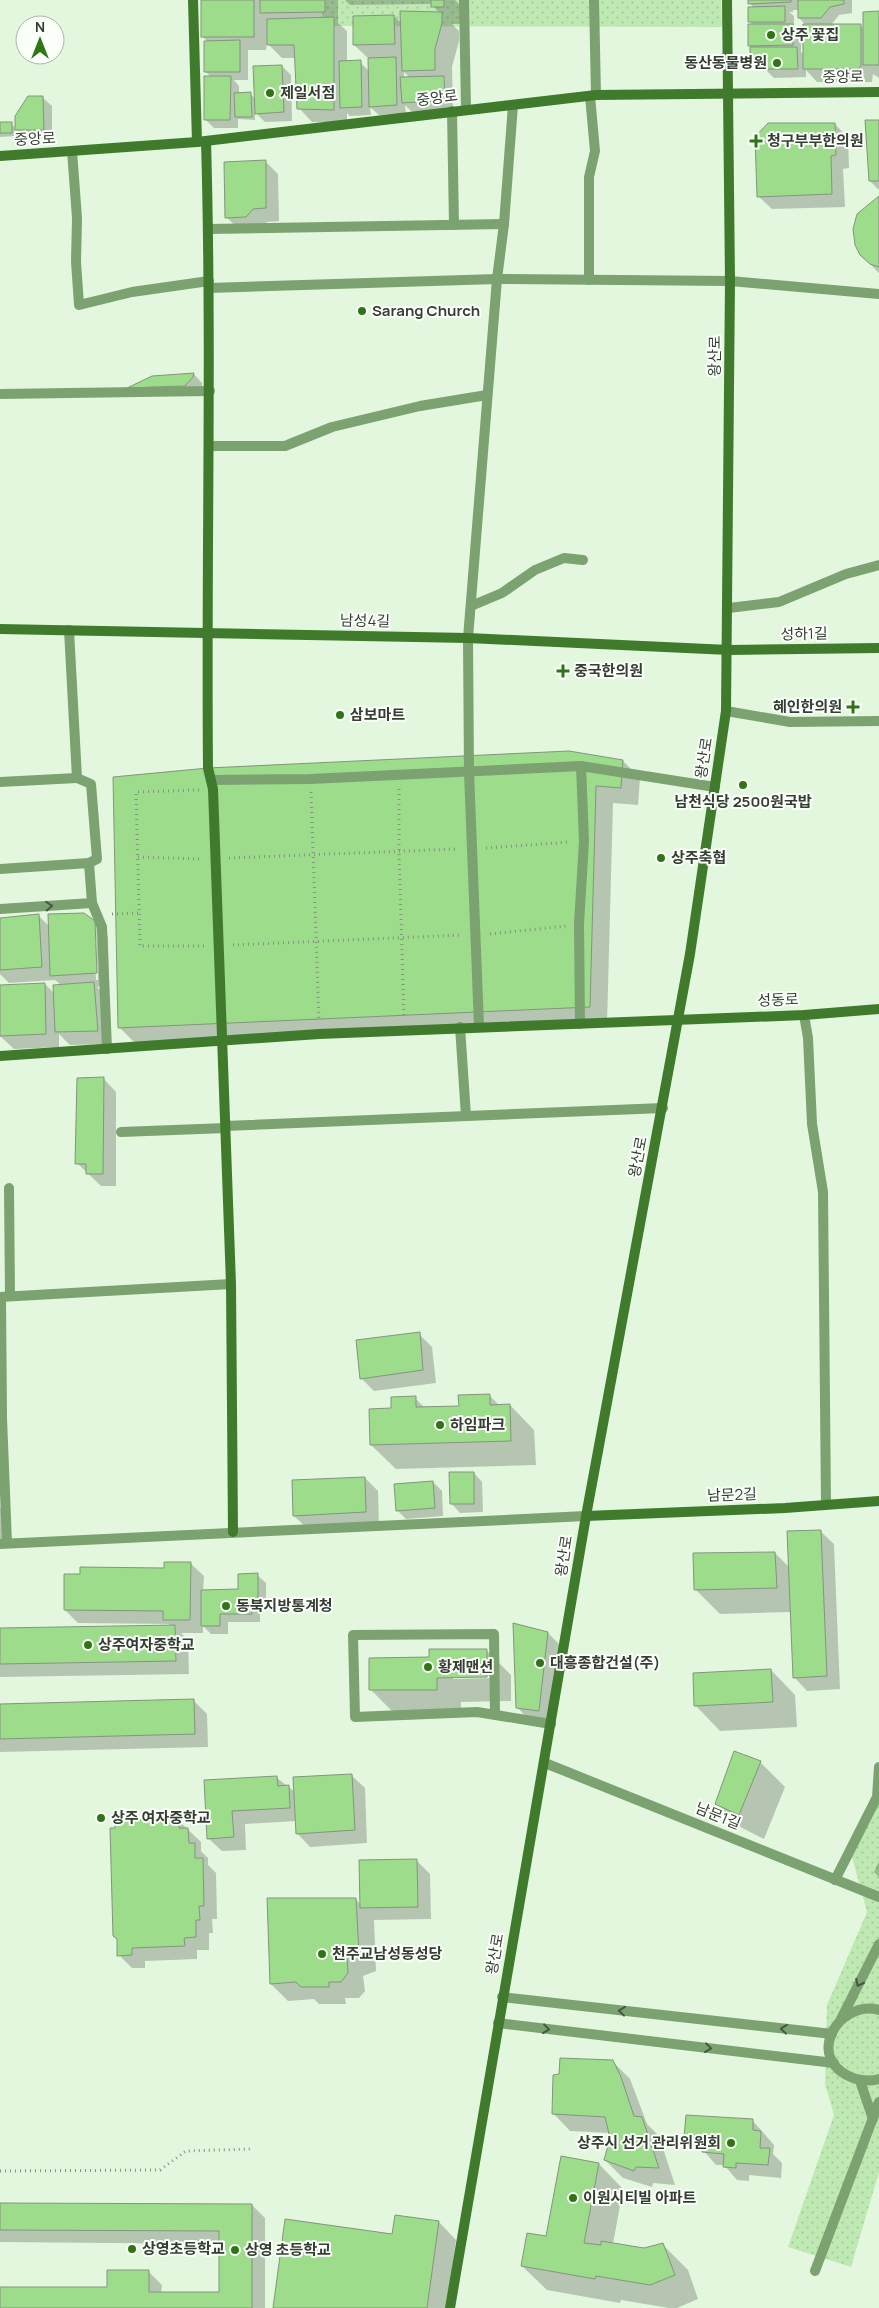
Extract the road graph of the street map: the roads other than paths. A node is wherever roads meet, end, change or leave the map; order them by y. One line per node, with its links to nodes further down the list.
1 (193, 0): 11 (street)
2 (464, 0): 9 (street)
3 (594, 0): 7 (street)
4 (727, 0): 6 (street, 왕산로)
5 (879, 92): 6 (street, 중앙로)
6 (729, 94): 7 (street, 중앙로); 19 (street, 왕산로)
7 (593, 95): 8 (street, 중앙로); 18 (street)
8 (512, 105): 9 (street, 중앙로); 14 (street)
9 (466, 109): 10 (street, 중앙로)
10 (452, 111): 11 (street, 중앙로); 15 (street)
11 (201, 142): 12 (street, 중앙로); 16 (street)
12 (72, 151): 13 (street, 중앙로); 20 (street)
13 (0, 156)
14 (504, 224): 15 (street); 17 (street)
15 (454, 225): 16 (street)
16 (208, 228): 20 (street)
17 (497, 279): 18 (street); 20 (street); 24 (street)
18 (589, 280): 19 (street)
19 (730, 282): 21 (street); 29 (street, 왕산로)
20 (209, 285): 22 (street)
21 (879, 294)
22 (210, 391): 23 (street); 25 (street)
23 (0, 394)
24 (487, 395): 25 (street); 28 (street)
25 (210, 446): 32 (street)
26 (583, 560): 28 (street)
27 (879, 566): 29 (street)
28 (470, 606): 33 (street)
29 (729, 608): 35 (street, 왕산로)
30 (0, 629): 31 (street, 남성4길)
31 (69, 630): 32 (street, 남성4길); 40 (street)
32 (207, 633): 33 (street, 남성4길); 42 (street)
33 (468, 638): 35 (street, 남성4길); 39 (street)
34 (879, 648): 35 (street, 성하1길)
35 (728, 650): 36 (street, 왕산로)
36 (726, 711): 37 (street); 43 (street, 왕산로)
37 (879, 721)
38 (581, 766): 39 (street); 43 (street); 51 (street)
39 (469, 772): 42 (street); 52 (street)
40 (77, 778): 41 (street); 44 (street)
41 (0, 782)
42 (212, 784): 54 (street)
43 (715, 787): 50 (street, 왕산로)
44 (89, 863): 45 (street); 46 (street)
45 (0, 869)
46 (92, 903): 47 (street, one-way to 46); 55 (street)
47 (0, 909)
48 (879, 1009): 49 (street, 성동로)
49 (804, 1014): 50 (street, 성동로); 65 (street)
50 (679, 1018): 51 (street, 성동로); 57 (street, 왕산로)
51 (580, 1024): 52 (street, 성동로)
52 (479, 1026): 53 (street, 성동로)
53 (460, 1027): 54 (street, 성동로); 58 (street)
54 (222, 1040): 55 (street, 성동로); 59 (street)
55 (107, 1049): 56 (street, 성동로)
56 (0, 1056)
57 (663, 1108): 58 (street); 66 (street, 왕산로)
58 (466, 1116): 59 (street)
59 (226, 1127): 60 (street); 62 (street)
60 (121, 1132)
61 (9, 1188): 63 (street)
62 (231, 1284): 63 (street); 67 (street)
63 (4, 1296): 68 (street)
64 (879, 1501): 65 (street, 남문2길)
65 (826, 1505): 66 (street, 남문2길)
66 (586, 1516): 67 (street); 70 (street, 왕산로)
67 (233, 1532): 68 (street)
68 (4, 1543)
69 (495, 1715): 69 (street); 70 (street)
70 (552, 1724): 71 (street, 왕산로)
71 (545, 1763): 73 (street, 남문1길); 76 (street, 왕산로)
72 (879, 1767): 73 (street)
73 (835, 1880): 74 (street, 남문1길)
74 (879, 1897)
75 (879, 1944): 78 (street, one-way to 78)
76 (502, 1997): 79 (street, 왕산로); 80 (street, one-way to 76)
77 (879, 2010): 78 (street)
78 (840, 2022): 80 (street)
79 (498, 2023): 81 (street, one-way to 81); 87 (street, 왕산로)
80 (832, 2034): 81 (street)
81 (834, 2063): 83 (street)
82 (879, 2078): 83 (street)
83 (860, 2081): 85 (street)
84 (879, 2102): 85 (street)
85 (873, 2119): 86 (street)
86 (815, 2271)
87 (450, 2308)

